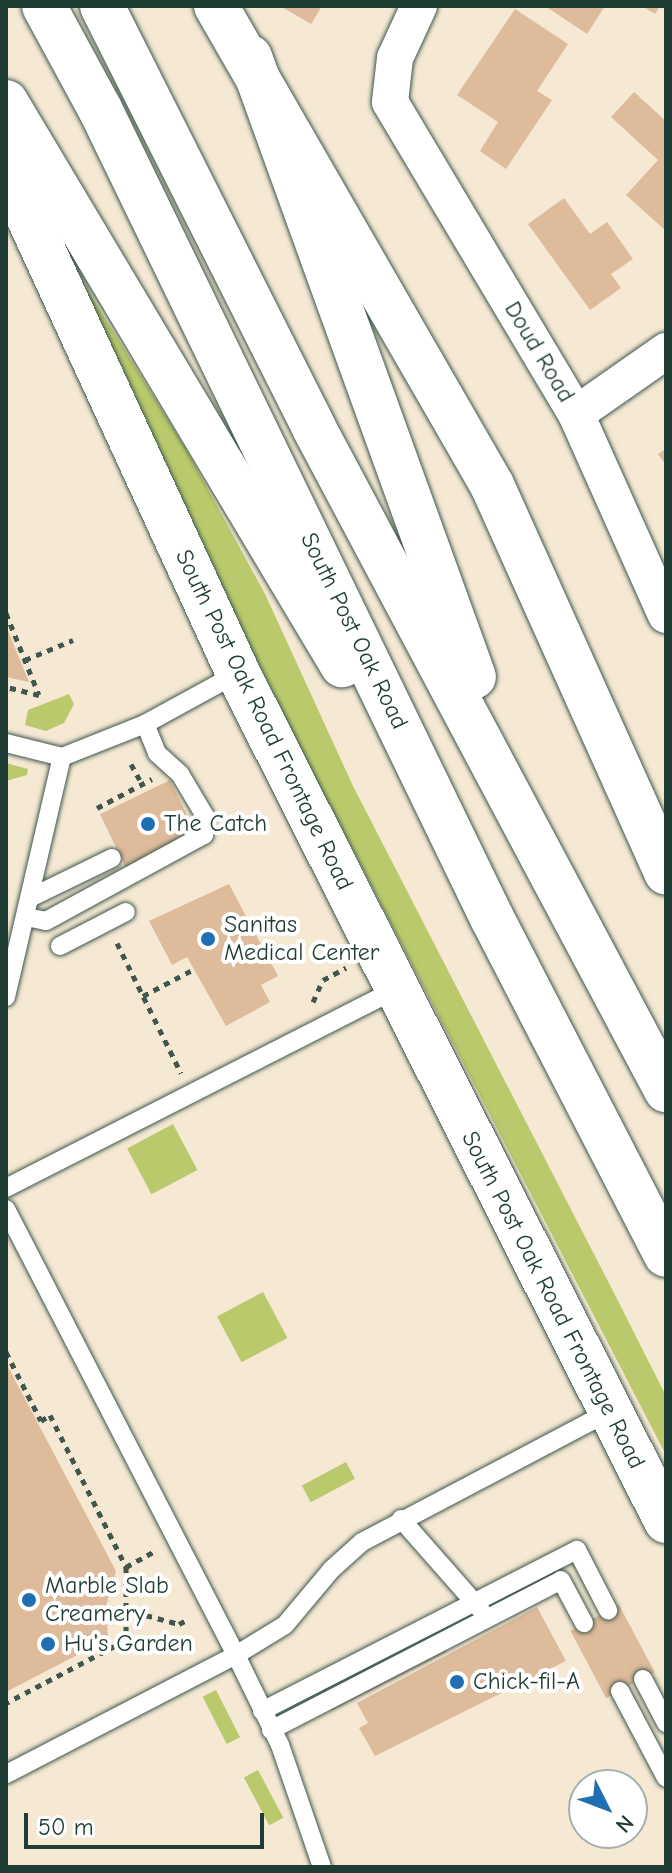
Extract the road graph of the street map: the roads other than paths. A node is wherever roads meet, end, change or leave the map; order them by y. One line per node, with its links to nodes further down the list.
1 (44, 6): 20 (main road, South Post Oak Road)
2 (102, 6): 21 (main road)
3 (216, 6): 5 (main road)
4 (419, 6): 9 (street, Doud Road)
5 (250, 57): 16 (main road); 21 (main road)
6 (6, 102): 20 (main road)
7 (6, 169): 11 (main road, South Post Oak Road Frontage Road)
8 (666, 351): 9 (street)
9 (576, 414): 10 (street, Doud Road)
10 (666, 615)
11 (238, 673): 12 (lane); 23 (main road, South Post Oak Road Frontage Road)
12 (145, 724): 14 (lane); 19 (lane)
13 (6, 743): 14 (lane)
14 (62, 757): 17 (lane)
15 (112, 858): 17 (lane)
16 (666, 873)
17 (30, 898): 19 (lane)
18 (126, 912): 22 (lane)
19 (26, 917): 24 (lane)
20 (492, 918): 28 (main road, South Post Oak Road)
21 (576, 923): 25 (main road)
22 (60, 946)
23 (397, 989): 26 (lane); 29 (main road, South Post Oak Road Frontage Road)
24 (6, 997)
25 (666, 1090)
26 (6, 1188)
27 (6, 1209): 36 (lane)
28 (666, 1255)
29 (609, 1412): 30 (lane); 31 (main road, South Post Oak Road Frontage Road)
30 (401, 1519): 32 (lane); 36 (lane)
31 (666, 1521)
32 (474, 1603): 33 (lane); 34 (lane); 39 (lane)
33 (608, 1610)
34 (487, 1618): 35 (lane); 41 (lane)
35 (584, 1623)
36 (236, 1655): 39 (lane); 42 (lane)
37 (643, 1679): 40 (lane)
38 (620, 1691): 43 (lane)
39 (262, 1711): 41 (lane)
40 (666, 1723)
41 (271, 1730): 44 (lane)
42 (6, 1774)
43 (666, 1778)
44 (322, 1867)

